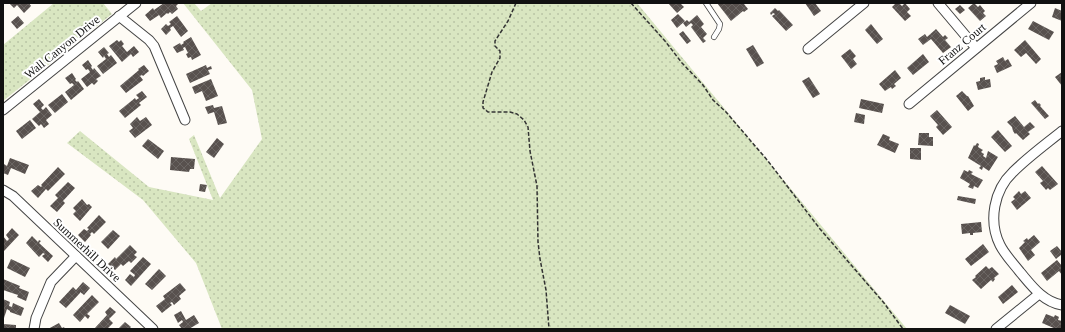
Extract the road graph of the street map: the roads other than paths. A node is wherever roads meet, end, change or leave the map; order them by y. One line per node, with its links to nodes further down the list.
1 (136, 3): 6 (street, Wall Canyon Drive)
2 (706, 3): 7 (lane)
3 (864, 3): 9 (street)
4 (938, 3): 8 (street)
5 (1031, 3): 8 (street, Franz Court)
6 (119, 16): 11 (street, Wall Canyon Drive); 12 (street)
7 (714, 37)
8 (976, 48): 10 (street, Franz Court)
9 (808, 49)
10 (909, 104)
11 (3, 110)
12 (185, 120)
13 (1062, 131): 16 (street)
14 (3, 190): 15 (street, Summerhill Drive)
15 (76, 256): 18 (street); 19 (street, Summerhill Drive)
16 (1039, 294): 17 (street); 20 (street)
17 (1062, 305)
18 (34, 329)
19 (153, 329)
20 (996, 329)

